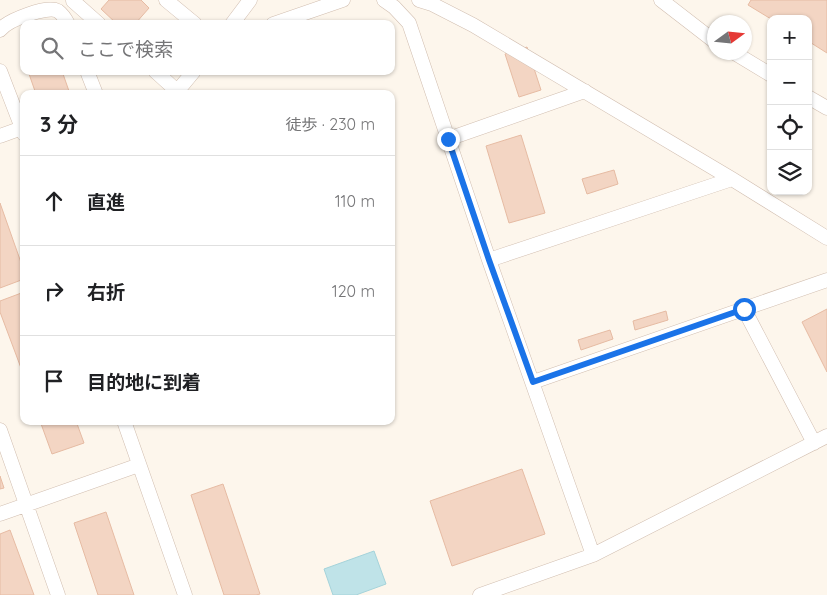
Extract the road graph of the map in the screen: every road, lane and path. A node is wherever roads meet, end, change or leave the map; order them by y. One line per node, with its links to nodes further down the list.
1 (74, 0): 9 (lane)
2 (166, 0): 10 (lane)
3 (250, 0): 11 (lane)
4 (343, 0): 12 (lane)
5 (419, 0): 7 (lane); 24 (lane)
6 (660, 0): 14 (lane)
7 (389, 3): 30 (lane)
8 (65, 20): 13 (lane)
9 (95, 20)
10 (190, 20)
11 (235, 20)
12 (285, 20)
13 (0, 30)
14 (707, 36)
15 (746, 60): 17 (lane)
16 (0, 71): 27 (lane)
17 (767, 73)
18 (89, 75): 21 (lane)
19 (159, 75): 22 (lane)
20 (191, 75): 23 (lane)
21 (94, 90)
22 (174, 90)
23 (178, 90)
24 (585, 92): 30 (lane); 31 (lane)
25 (812, 99): 26 (lane)
26 (827, 108)
27 (20, 123)
28 (20, 132): 29 (lane)
29 (0, 136)
30 (448, 139): 33 (lane)
31 (732, 179): 32 (lane); 33 (lane)
32 (827, 238)
33 (489, 260): 36 (lane)
34 (827, 280): 35 (lane)
35 (744, 309): 36 (lane); 40 (lane)
36 (533, 382): 44 (lane)
37 (125, 425): 41 (lane)
38 (0, 430): 42 (lane)
39 (827, 436): 40 (lane)
40 (814, 443): 44 (lane)
41 (139, 465): 42 (lane); 46 (lane)
42 (26, 505): 43 (lane); 45 (lane)
43 (0, 514)
44 (593, 555): 47 (lane)
45 (58, 595)
46 (186, 595)
47 (480, 595)

